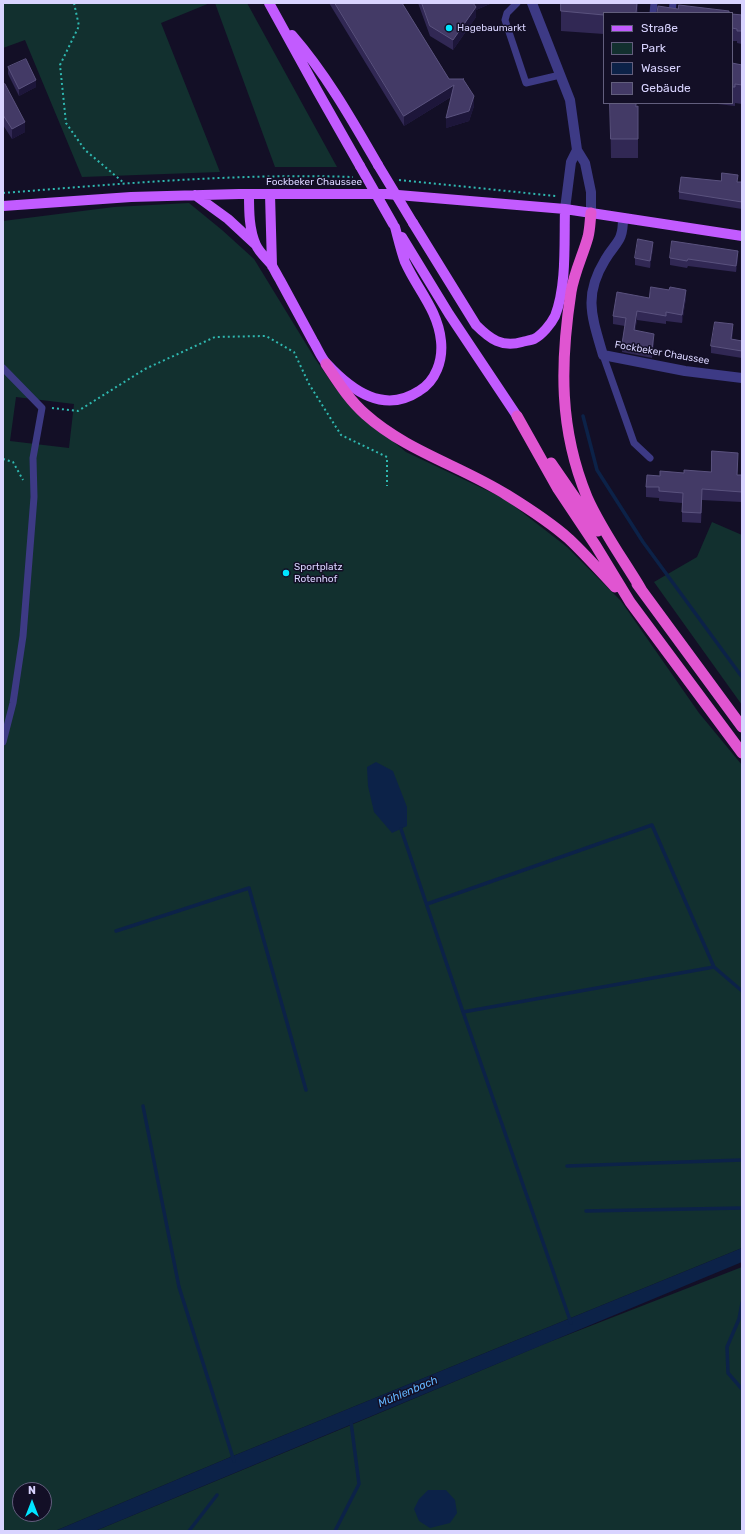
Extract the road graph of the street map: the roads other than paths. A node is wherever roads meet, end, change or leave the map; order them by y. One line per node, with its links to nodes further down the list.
1 (269, 3): 4 (main road)
2 (517, 3): 5 (lane)
3 (532, 3): 5 (street)
4 (278, 20): 11 (main road, bridge); 14 (main road, bridge)
5 (560, 75): 6 (street)
6 (577, 150): 11 (street); 12 (street)
7 (249, 194): 8 (main road, Fockbeker Chaussee); 9 (main road, Fockbeker Chaussee); 16 (main road)
8 (270, 194): 11 (main road, Fockbeker Chaussee); 17 (main road)
9 (194, 195): 10 (main road, Fockbeker Chaussee); 16 (main road)
10 (3, 206)
11 (565, 209): 12 (main road, Fockbeker Chaussee)
12 (591, 213): 13 (main road, Fockbeker Chaussee); 24 (highway)
13 (623, 218): 15 (main road, Fockbeker Chaussee); 18 (street, Fockbeker Chaussee)
14 (394, 225): 19 (main road); 22 (main road)
15 (742, 236)
16 (256, 245): 17 (main road)
17 (272, 266): 19 (main road)
18 (603, 354): 21 (street, Fockbeker Chaussee); 23 (lane)
19 (326, 364): 25 (highway)
20 (3, 368): 27 (lane)
21 (742, 378)
22 (517, 416): 24 (highway); 25 (highway)
23 (650, 458)
24 (641, 589): 26 (highway)
25 (630, 602): 28 (highway)
26 (742, 727)
27 (3, 742)
28 (742, 753)

